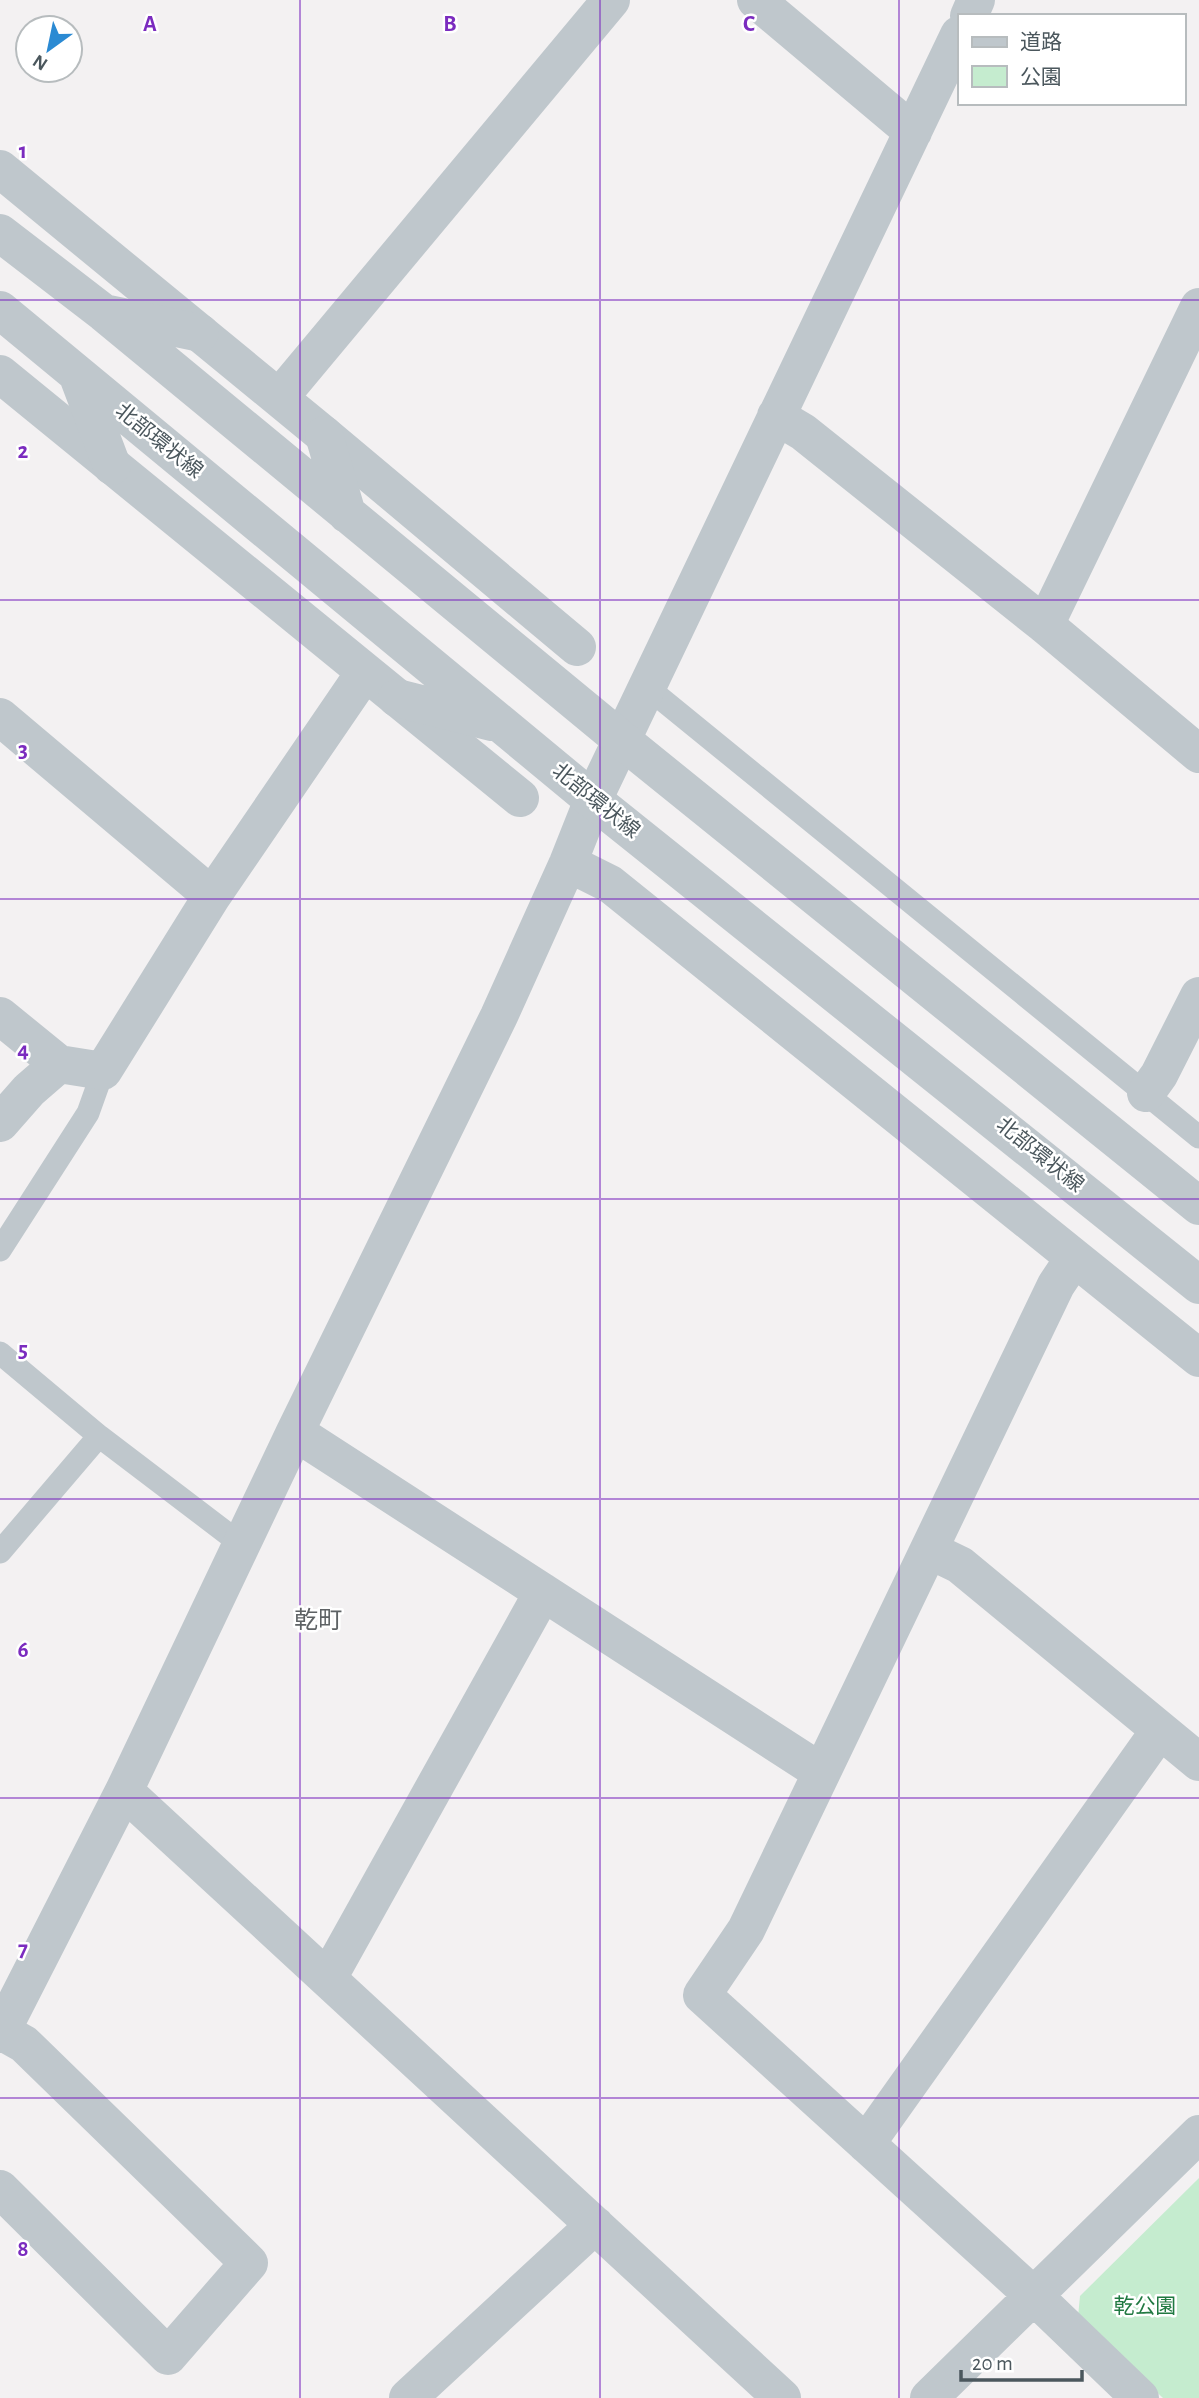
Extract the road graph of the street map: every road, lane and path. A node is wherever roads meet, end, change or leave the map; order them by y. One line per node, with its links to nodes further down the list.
1 (611, 0): 13 (street)
2 (755, 0): 4 (street)
3 (958, 37): 4 (street)
4 (913, 132): 14 (street)
5 (0, 169): 10 (street)
6 (0, 233): 9 (street)
7 (1199, 307): 18 (street)
8 (0, 310): 12 (street, 北部環状線)
9 (104, 313): 10 (street); 17 (street)
10 (200, 333): 13 (street)
11 (0, 374): 16 (street)
12 (77, 374): 16 (street); 24 (street, 北部環状線)
13 (279, 398): 15 (street)
14 (776, 416): 18 (street); 21 (street)
15 (324, 435): 17 (street); 19 (street)
16 (112, 466): 20 (street)
17 (347, 514): 25 (street)
18 (1045, 625): 26 (street)
19 (577, 647)
20 (365, 672): 22 (street); 30 (street)
21 (649, 688): 25 (street); 35 (lane)
22 (397, 698): 24 (street); 27 (street)
23 (0, 718): 30 (street)
24 (504, 726): 28 (street, 北部環状線)
25 (622, 741): 28 (street); 38 (street)
26 (1199, 754)
27 (520, 798)
28 (593, 800): 29 (street); 41 (street, 北部環状線)
29 (568, 863): 40 (street); 44 (street)
30 (212, 896): 34 (street)
31 (1199, 996): 35 (street)
32 (0, 1016): 33 (street)
33 (59, 1064): 34 (street); 36 (street)
34 (103, 1071): 39 (lane)
35 (1146, 1093): 37 (lane)
36 (0, 1124)
37 (1199, 1137)
38 (1199, 1206)
39 (0, 1250)
40 (1074, 1258): 43 (street); 47 (street)
41 (1199, 1285)
42 (0, 1353): 45 (lane)
43 (1199, 1359)
44 (295, 1432): 46 (street); 49 (street)
45 (99, 1436): 46 (lane); 48 (lane)
46 (241, 1544): 53 (street)
47 (929, 1550): 50 (street); 52 (street)
48 (0, 1552)
49 (543, 1592): 52 (street); 54 (street)
50 (1160, 1730): 51 (street); 58 (street)
51 (1199, 1762)
52 (821, 1772): 58 (street)
53 (124, 1791): 54 (street); 55 (street)
54 (328, 1978): 60 (street)
55 (10, 1987): 56 (street)
56 (1, 2033): 59 (street)
57 (1199, 2134): 61 (street)
58 (866, 2144): 61 (street)
59 (0, 2189)
60 (595, 2225): 62 (street); 63 (street)
61 (1034, 2296): 64 (street); 65 (street)
62 (760, 2391)
63 (408, 2398)
64 (929, 2398)
65 (1140, 2398)

